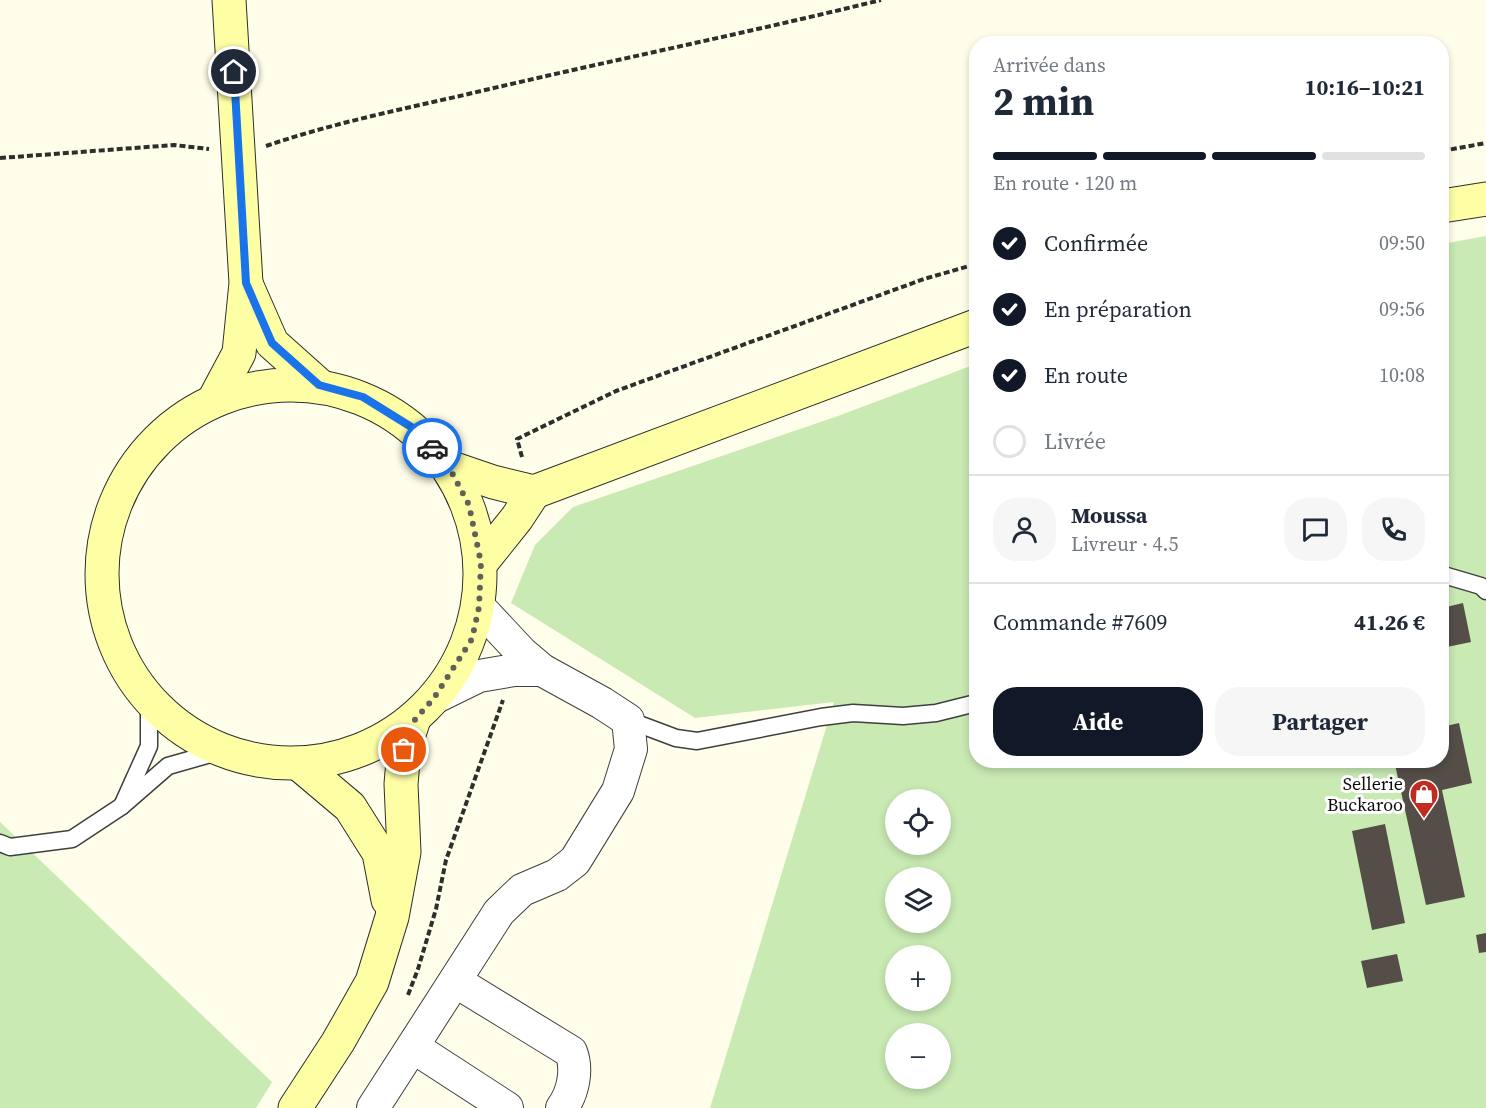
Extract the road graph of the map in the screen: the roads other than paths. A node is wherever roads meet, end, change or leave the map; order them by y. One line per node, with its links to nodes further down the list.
1 (229, 0): 4 (main road)
2 (1486, 199): 3 (main road)
3 (1449, 205)
4 (246, 283): 6 (main road); 7 (main road)
5 (969, 329): 9 (main road)
6 (319, 385): 7 (main road); 8 (main road)
7 (215, 398): 16 (main road)
8 (449, 467): 9 (main road); 10 (main road)
9 (534, 492): 10 (main road)
10 (481, 563): 13 (main road)
11 (1449, 577): 12 (lane)
12 (1486, 591)
13 (479, 607): 14 (street); 15 (main road)
14 (528, 670): 15 (street); 18 (street)
15 (434, 698): 19 (main road)
16 (149, 702): 20 (main road); 22 (lane)
17 (969, 705): 18 (lane)
18 (628, 720): 25 (street)
19 (413, 722): 21 (main road); 24 (main road)
20 (221, 751): 21 (main road); 22 (lane)
21 (299, 764): 24 (main road)
22 (122, 806): 23 (lane)
23 (0, 843)
24 (392, 917): 27 (main road)
25 (455, 981): 26 (street); 30 (street)
26 (413, 1047): 28 (street); 29 (street)
27 (295, 1108)
28 (373, 1108)
29 (507, 1108)
30 (562, 1108)

